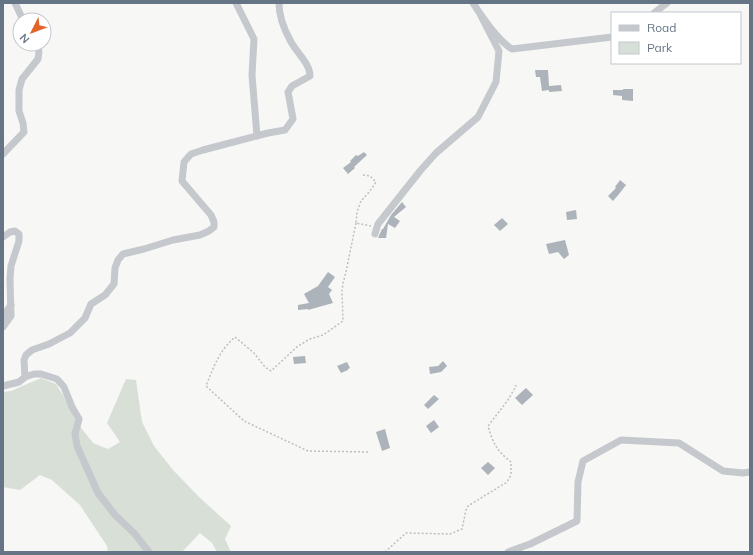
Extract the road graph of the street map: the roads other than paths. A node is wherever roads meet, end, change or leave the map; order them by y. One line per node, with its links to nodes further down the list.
1 (14, 3): 6 (street)
2 (236, 3): 11 (street)
3 (279, 3): 11 (street)
4 (473, 3): 8 (street)
5 (668, 3): 7 (street)
6 (19, 12)
7 (655, 12)
8 (481, 16): 9 (street); 13 (street)
9 (611, 37)
10 (39, 52): 12 (street)
11 (257, 136): 18 (street)
12 (3, 154)
13 (376, 230)
14 (3, 237): 15 (street)
15 (11, 305): 16 (street); 17 (street)
16 (3, 316)
17 (3, 327)
18 (25, 377): 19 (street); 21 (street)
19 (3, 386)
20 (750, 472): 22 (street)
21 (149, 552)
22 (508, 552)

